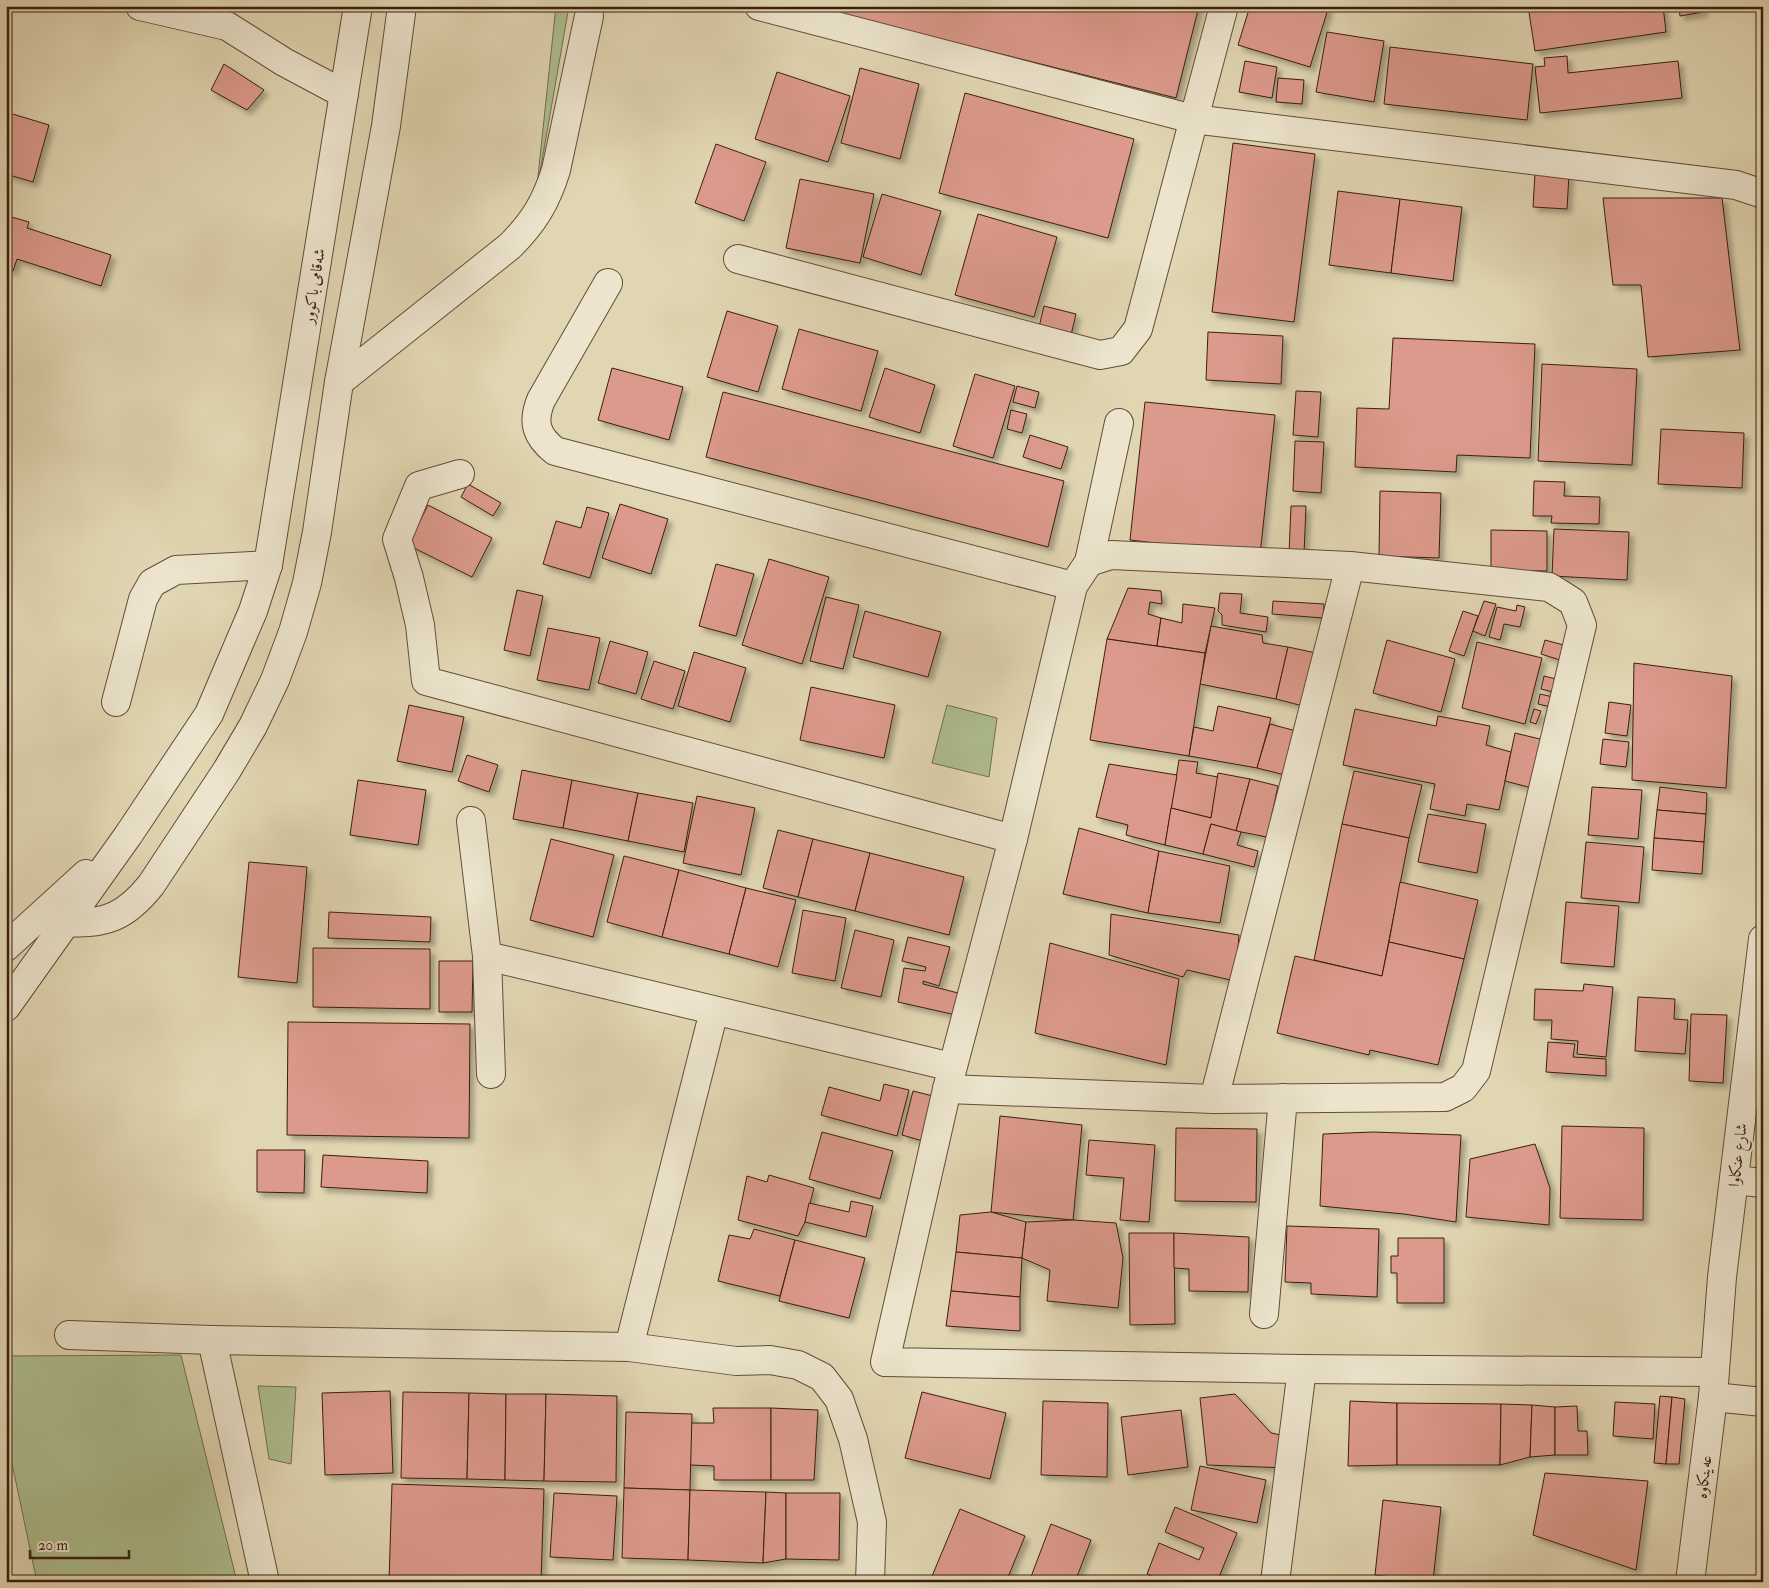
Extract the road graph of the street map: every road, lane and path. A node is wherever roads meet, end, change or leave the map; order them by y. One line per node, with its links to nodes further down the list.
1 (140, 6): 6 (street)
2 (358, 6): 8 (street, شەقامی باکوور)
3 (402, 6): 13 (street)
4 (759, 6): 9 (street)
5 (1224, 6): 9 (street)
6 (225, 16): 8 (street)
7 (589, 16): 13 (street)
8 (344, 94): 17 (street, شەقامی باکوور)
9 (1193, 119): 10 (street); 11 (street)
10 (1763, 194)
11 (738, 259)
12 (608, 283): 19 (street)
13 (340, 382): 24 (street)
14 (1119, 423): 16 (street)
15 (460, 474): 23 (street)
16 (1088, 562): 18 (street); 19 (street)
17 (268, 565): 20 (street); 22 (street, شەقامی باکوور)
18 (1350, 566): 32 (street); 33 (street)
19 (1072, 586): 23 (street)
20 (116, 702)
21 (470, 821): 27 (street)
22 (129, 834): 24 (street); 26 (street)
23 (1013, 839): 31 (street)
24 (66, 922): 28 (street)
25 (1763, 939): 34 (street, شارع عنكاوا)
26 (6, 947)
27 (487, 956): 29 (street); 30 (street)
28 (6, 1006)
29 (714, 1011): 31 (street); 39 (street)
30 (490, 1074)
31 (949, 1078): 33 (street); 40 (street)
32 (1283, 1098): 33 (street); 36 (street)
33 (1214, 1099)
34 (1734, 1180): 35 (street); 41 (street, شارع عنكاوا)
35 (1763, 1182)
36 (1264, 1314)
37 (69, 1334): 38 (street)
38 (212, 1340): 39 (street); 43 (street)
39 (629, 1347): 44 (street)
40 (1302, 1369): 41 (street); 45 (street)
41 (1713, 1384): 42 (street); 46 (street, عەینکاوە)
42 (1763, 1402)
43 (265, 1582)
44 (870, 1582)
45 (1275, 1582)
46 (1690, 1582)

